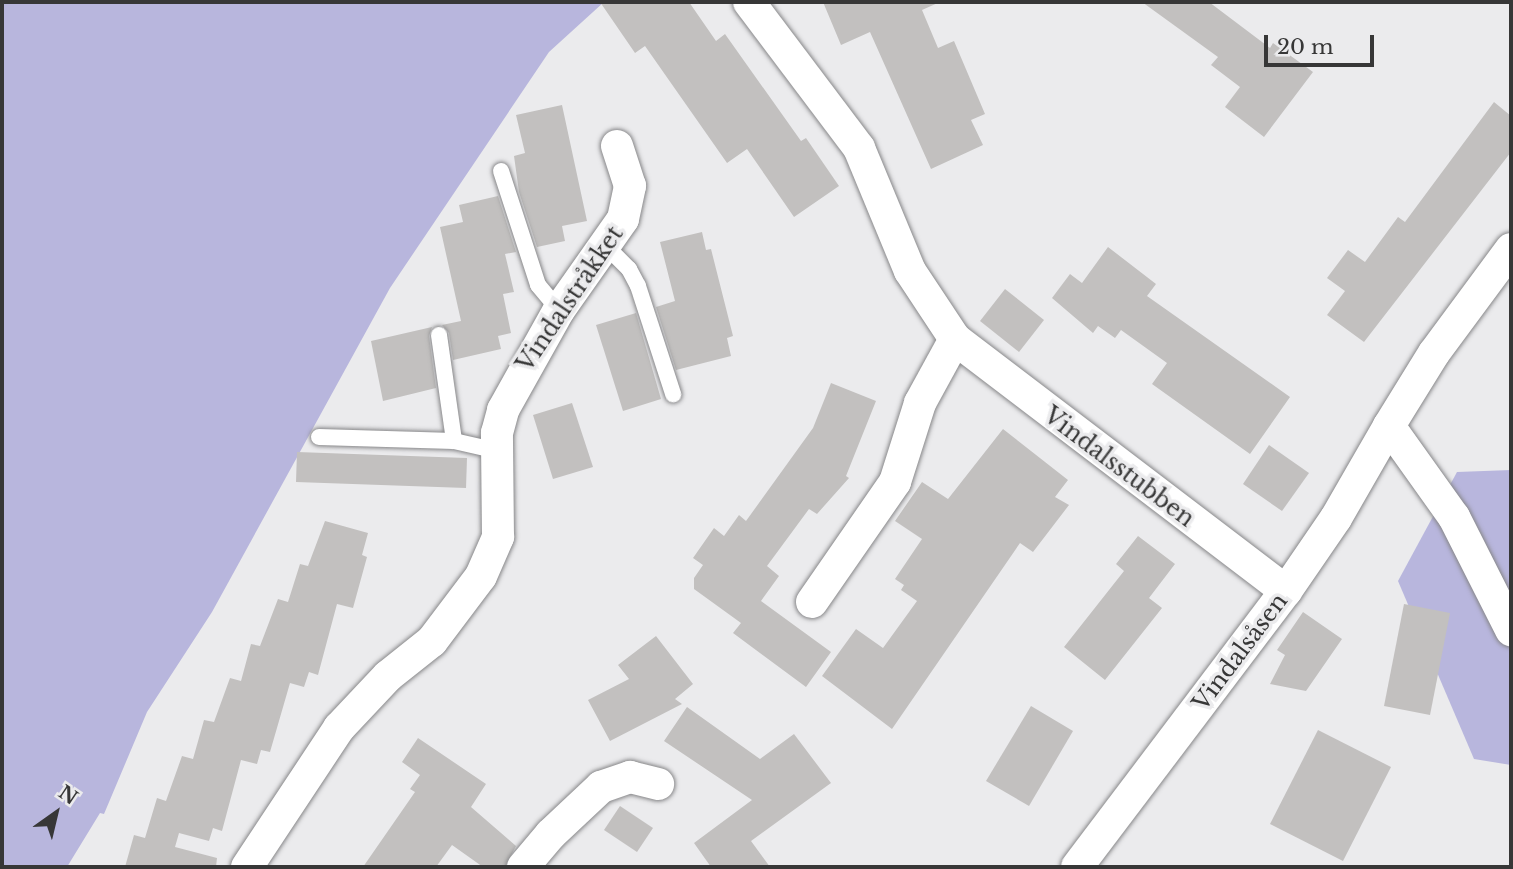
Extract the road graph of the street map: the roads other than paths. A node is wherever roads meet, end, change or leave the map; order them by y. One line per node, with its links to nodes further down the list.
1 (749, 2): 8 (street, Vindalsstubben)
2 (617, 145): 4 (street, Vindalstråkket)
3 (501, 171): 6 (lane)
4 (606, 246): 6 (street, Vindalstråkket); 9 (lane)
5 (1511, 248): 10 (street, Vindalsåsen)
6 (559, 310): 13 (street, Vindalstråkket)
7 (439, 335): 12 (lane)
8 (955, 339): 14 (street, Vindalsstubben); 15 (street)
9 (673, 394)
10 (1389, 426): 14 (street, Vindalsåsen); 16 (street)
11 (319, 437): 12 (lane)
12 (454, 441): 13 (lane)
13 (498, 451): 18 (street, Vindalstråkket)
14 (1286, 592): 20 (street, Vindalsåsen)
15 (812, 602)
16 (1511, 630)
17 (658, 784): 19 (street)
18 (247, 867)
19 (523, 867)
20 (1077, 867)

